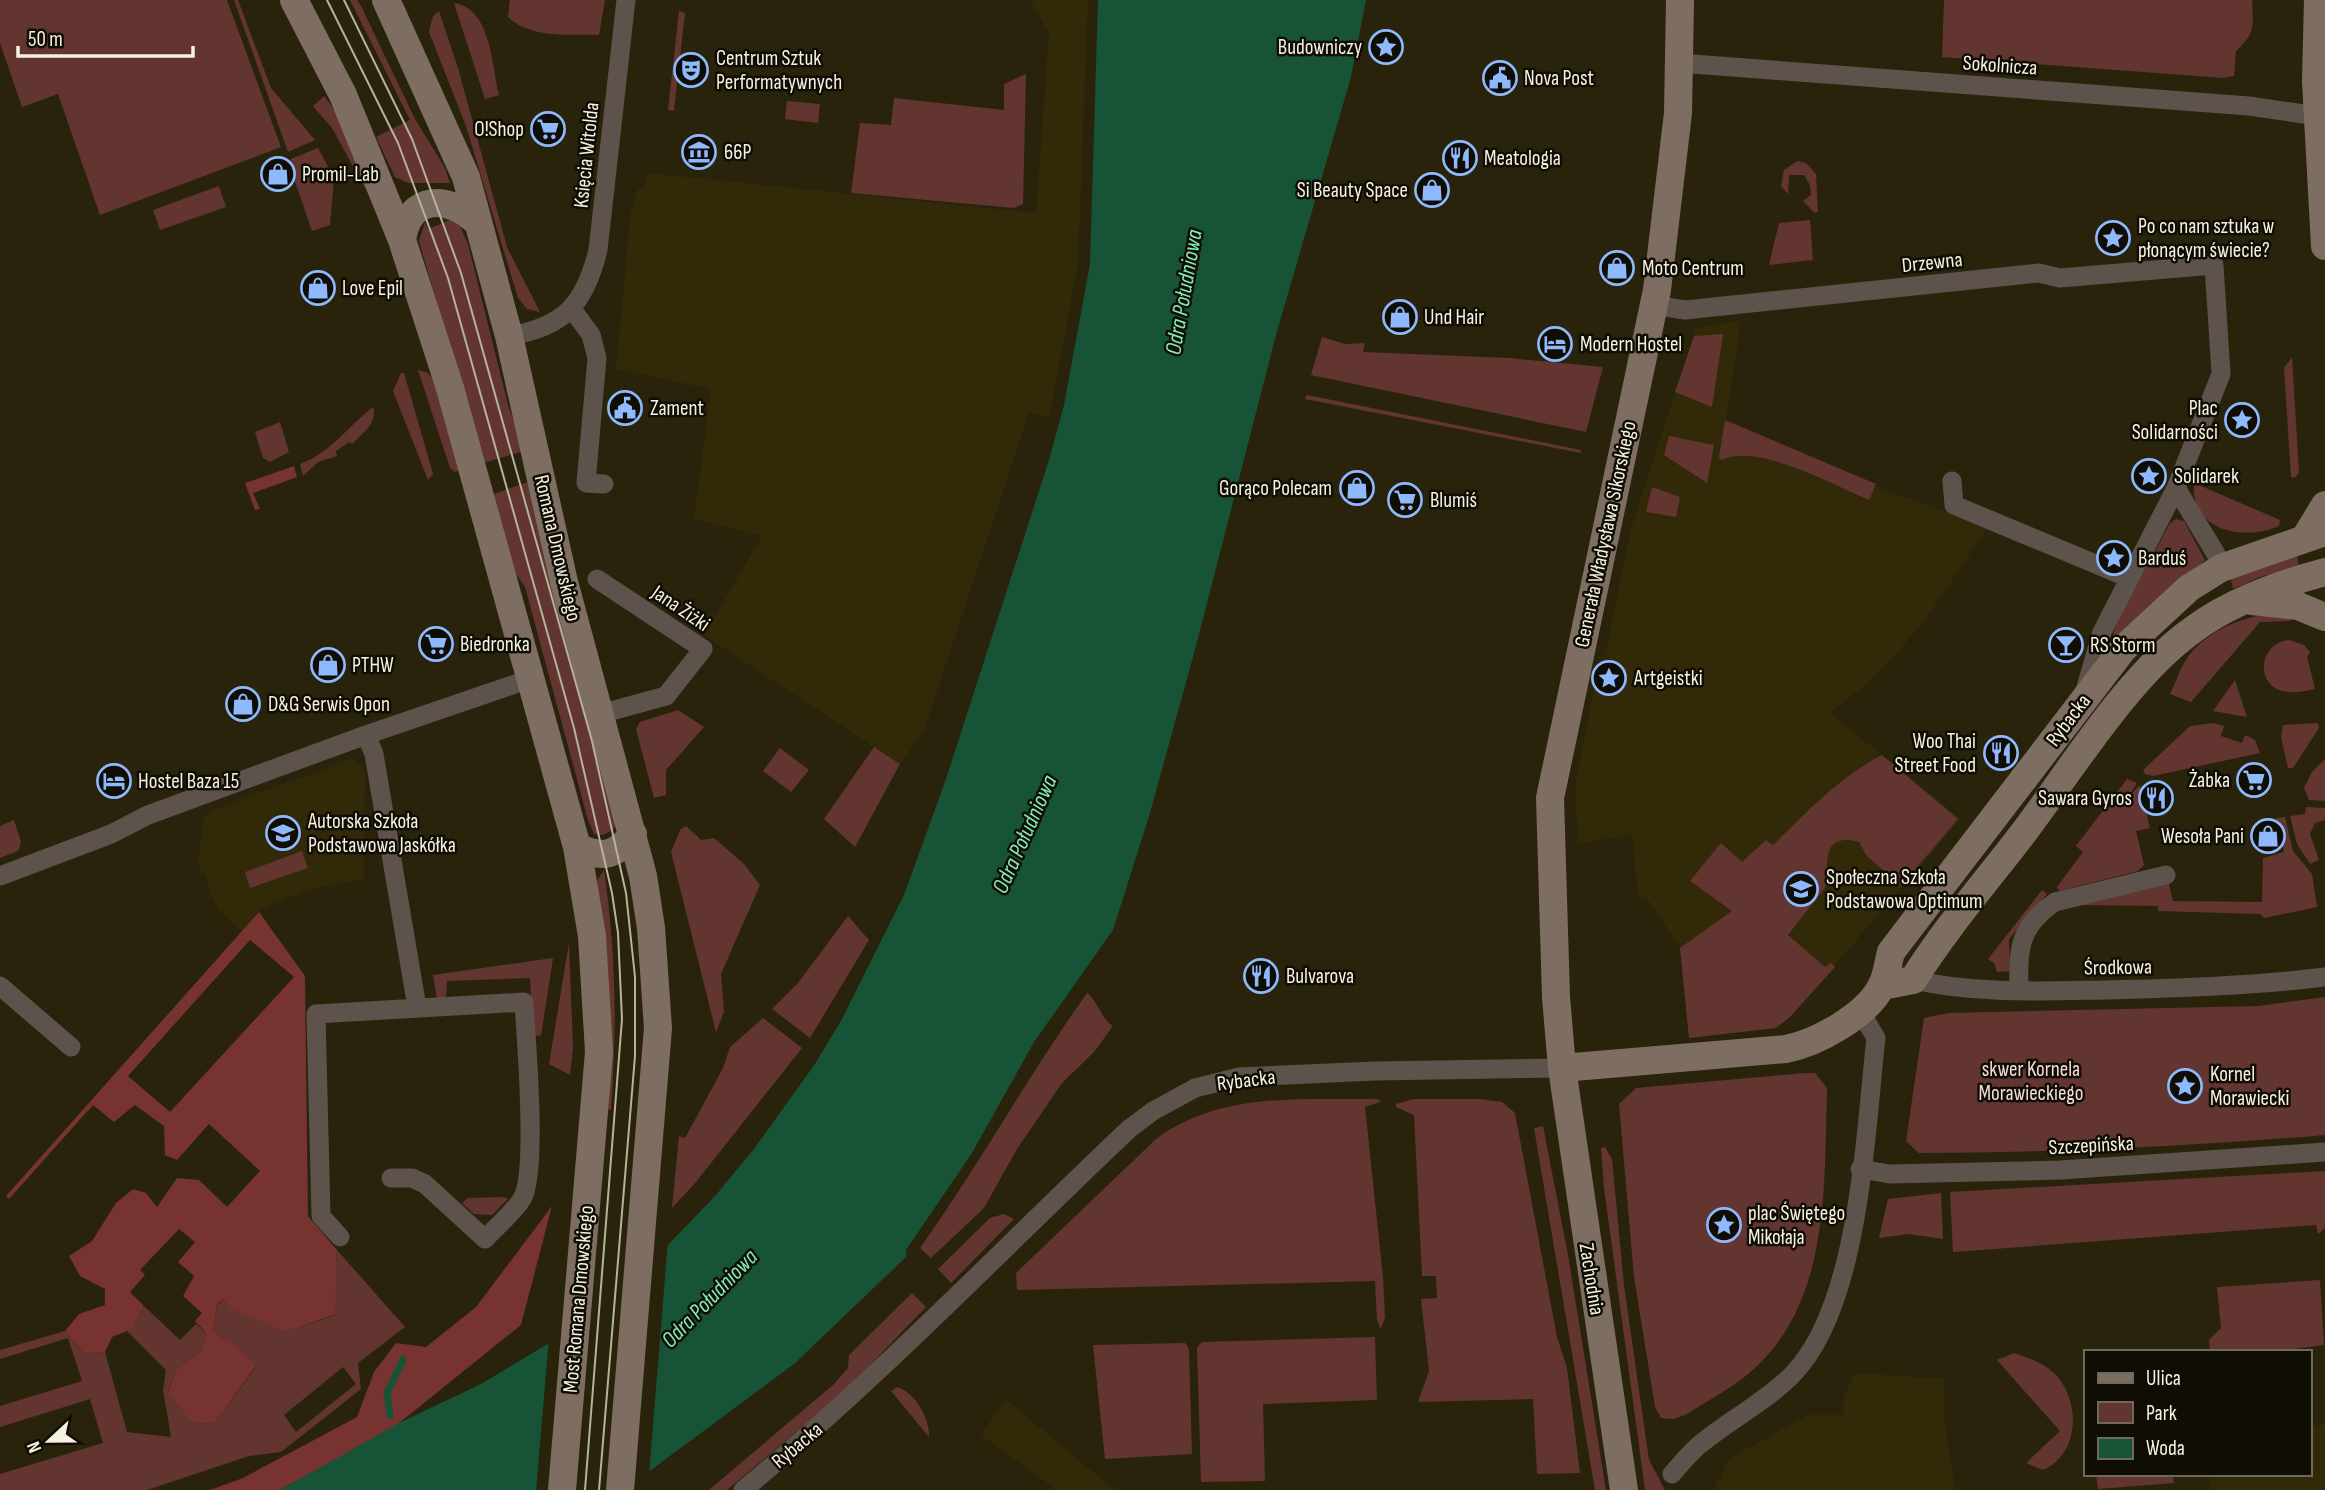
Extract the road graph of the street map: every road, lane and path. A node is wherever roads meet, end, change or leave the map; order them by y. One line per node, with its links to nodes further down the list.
1 (294, 0): 9 (street)
2 (386, 0): 8 (street, Romana Dmowskiego)
3 (626, 0): 12 (street, Księcia Witolda)
4 (1680, 0): 6 (street, Generała Władysława Sikorskiego)
5 (2318, 0): 7 (street)
6 (1679, 63): 7 (street, Sokolnicza); 11 (street, Generała Władysława Sikorskiego)
7 (2317, 116): 10 (street)
8 (478, 222): 9 (street); 13 (street, Romana Dmowskiego)
9 (402, 240): 25 (street)
10 (2325, 246)
11 (1654, 305): 16 (street, Drzewna); 41 (street, Generała Władysława Sikorskiego)
12 (572, 309): 13 (street); 15 (street)
13 (509, 336): 27 (street, Romana Dmowskiego)
14 (1952, 481): 21 (street)
15 (604, 484)
16 (2176, 488): 19 (street); 21 (street)
17 (2325, 505): 18 (street)
18 (2315, 535): 19 (street, Rybacka)
19 (2221, 568): 23 (street); 26 (street, Rybacka)
20 (2325, 572): 23 (street, Rybacka)
21 (2129, 578): 26 (street)
22 (597, 579): 27 (street, Jana Żiżki)
23 (2237, 605): 24 (street); 34 (street, Rybacka)
24 (2325, 617)
25 (530, 679): 28 (street); 30 (street)
26 (2082, 699): 36 (street, Rybacka)
27 (600, 714): 29 (street, Romana Dmowskiego)
28 (366, 734): 32 (street); 38 (street)
29 (633, 834): 30 (street); 48 (street, Romana Dmowskiego)
30 (577, 847): 47 (street, Most Romana Dmowskiego)
31 (2166, 875): 37 (street)
32 (0, 876)
33 (2325, 977): 37 (street, Środkowa)
34 (1913, 981): 36 (street); 37 (street, Środkowa)
35 (0, 986): 40 (street)
36 (1882, 986): 39 (street, Rybacka)
37 (2019, 991)
38 (417, 1007): 44 (street); 45 (street)
39 (1860, 1011): 41 (street, Rybacka); 43 (street)
40 (71, 1047)
41 (1562, 1068): 49 (street, Rybacka); 50 (street, Zachodnia)
42 (2325, 1152): 43 (street, Szczepińska)
43 (1860, 1169): 46 (street)
44 (391, 1178)
45 (340, 1237)
46 (1672, 1474)
47 (562, 1490)
48 (620, 1490)
49 (743, 1490)
50 (1625, 1490)

